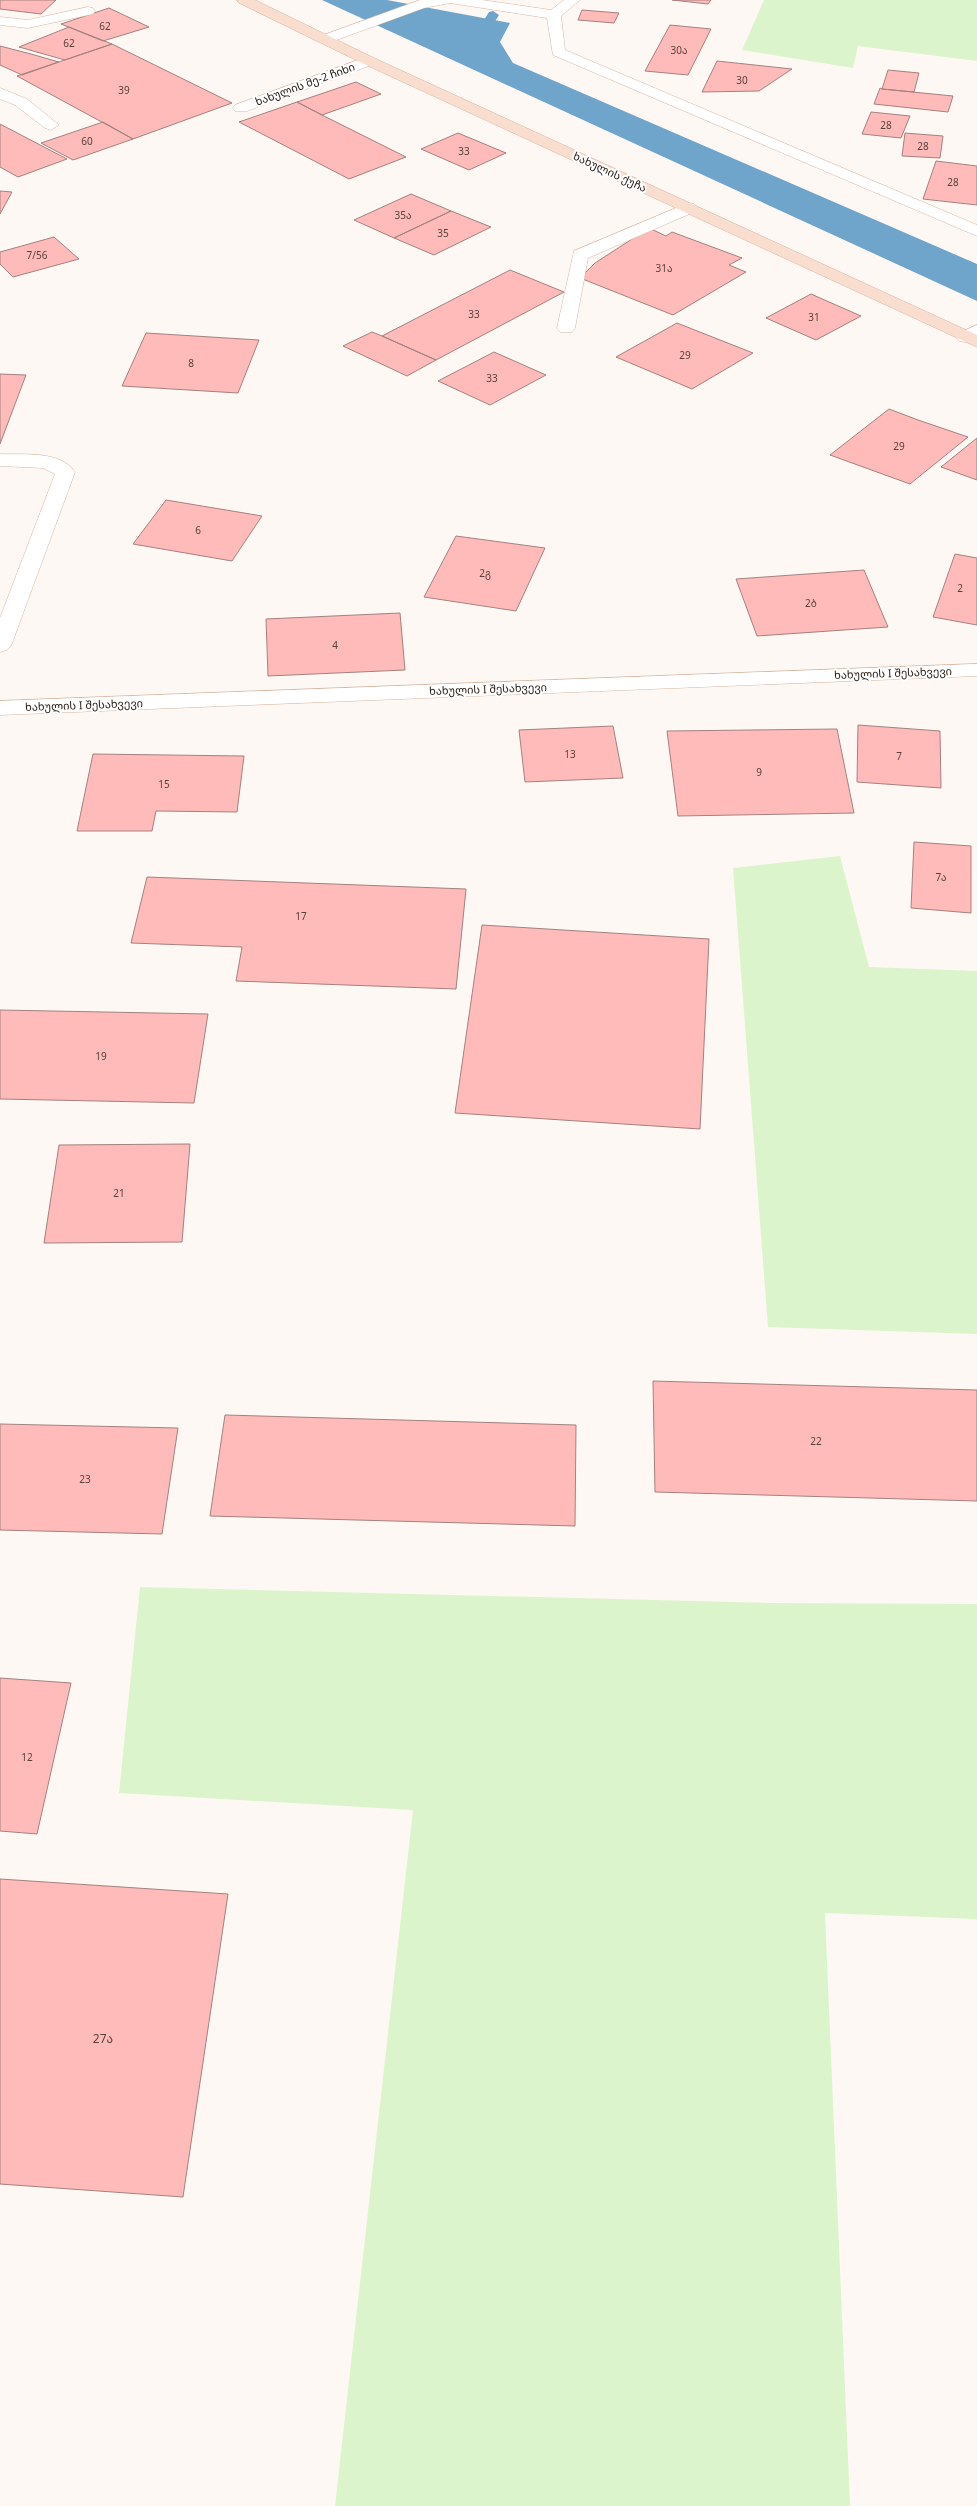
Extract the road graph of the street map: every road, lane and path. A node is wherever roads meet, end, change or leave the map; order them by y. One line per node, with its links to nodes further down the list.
1 (244, 0): 8 (main road, ხახულის ქუჩა)
2 (446, 0): 8 (street)
3 (453, 0): 6 (street)
4 (573, 0): 6 (street)
5 (88, 12): 7 (street)
6 (554, 15): 14 (street)
7 (0, 21)
8 (326, 39): 9 (main road, ხახულის ქუჩა)
9 (369, 61): 11 (street, ხახულის მე-2 ჩიხი); 13 (main road, ხახულის ქუჩა)
10 (0, 92): 12 (street)
11 (241, 108)
12 (51, 125)
13 (688, 208): 15 (street); 16 (main road, ხახულის ქუჩა)
14 (977, 231)
15 (566, 328)
16 (973, 336)
17 (0, 460): 18 (street)
18 (0, 646)
19 (977, 670): 20 (street, ხახულის I შესახვევი)
20 (0, 708)

